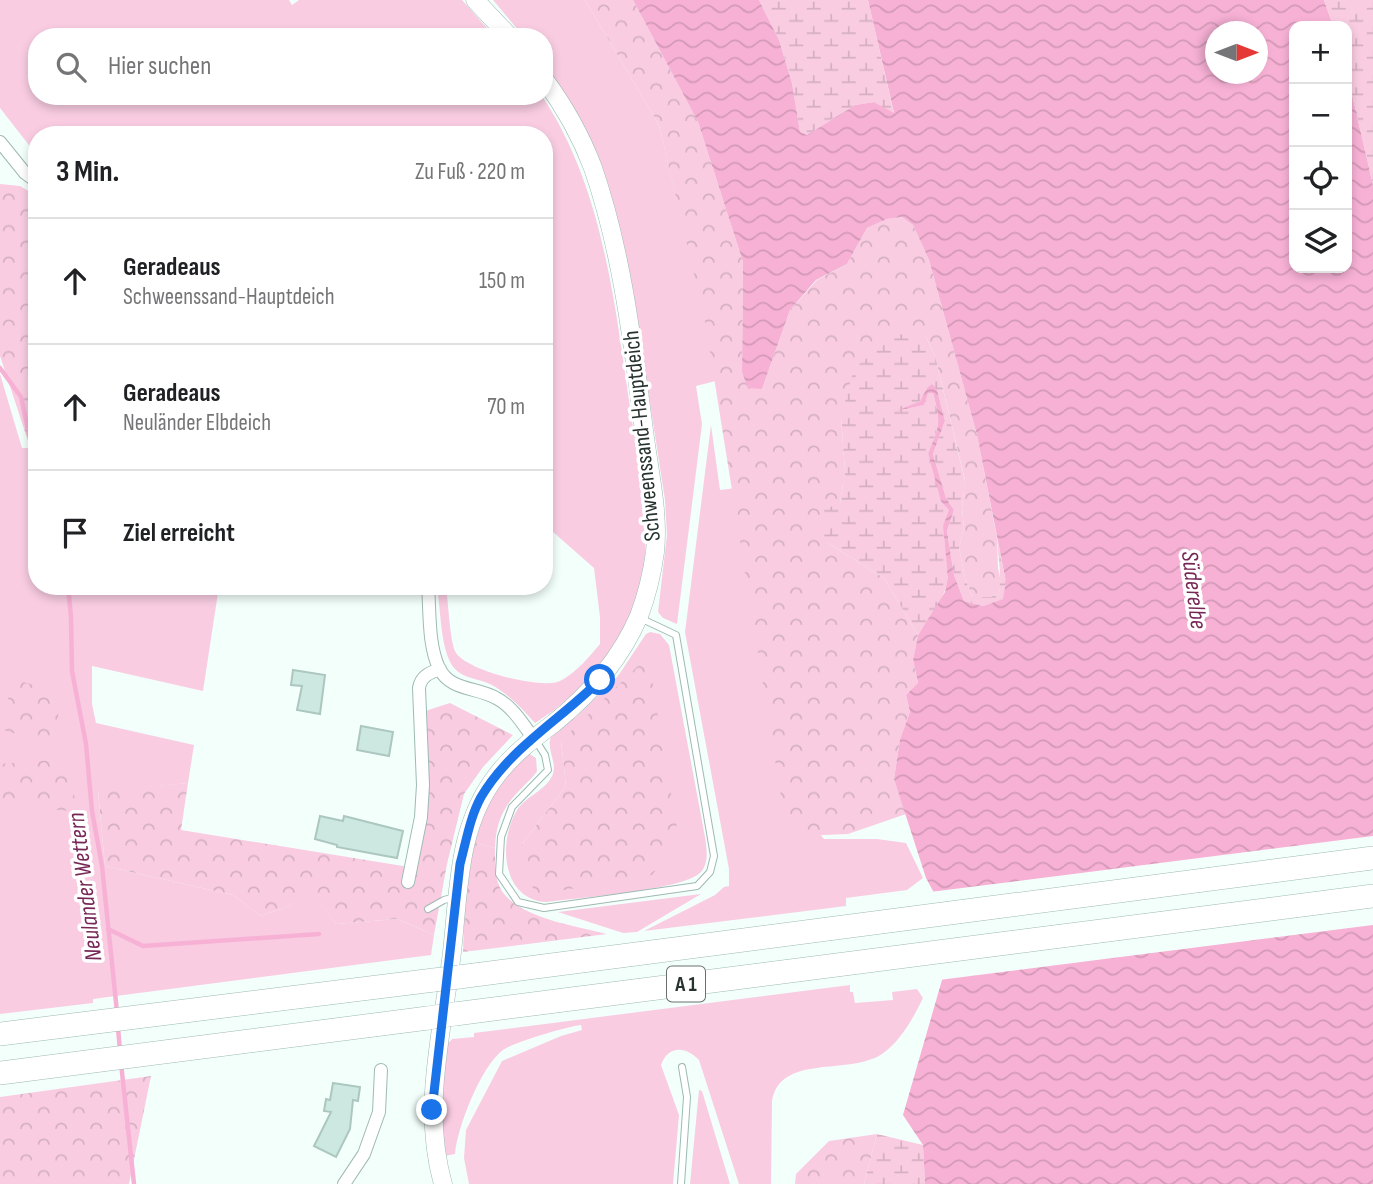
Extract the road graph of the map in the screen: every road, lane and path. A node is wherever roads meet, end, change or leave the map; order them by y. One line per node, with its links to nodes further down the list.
1 (475, 0): 2 (street)
2 (501, 28)
3 (553, 92): 7 (street, Schweenssand-Hauptdeich)
4 (0, 142): 5 (street)
5 (28, 174)
6 (429, 595): 8 (street)
7 (638, 617): 9 (street, Schweenssand-Hauptdeich); 9 (lane)
8 (440, 668): 9 (street); 11 (street)
9 (533, 737): 13 (street, Schweenssand-Hauptdeich)
10 (1373, 858): 15 (highway, A 1, bridge)
11 (408, 882)
12 (1373, 895): 18 (highway, A 1, bridge)
13 (457, 896): 14 (lane); 20 (street, Schweenssand-Hauptdeich)
14 (428, 909)
15 (0, 1034)
16 (682, 1067): 21 (lane)
17 (381, 1070): 19 (street)
18 (0, 1073)
19 (344, 1184)
20 (442, 1184)
21 (681, 1184)

